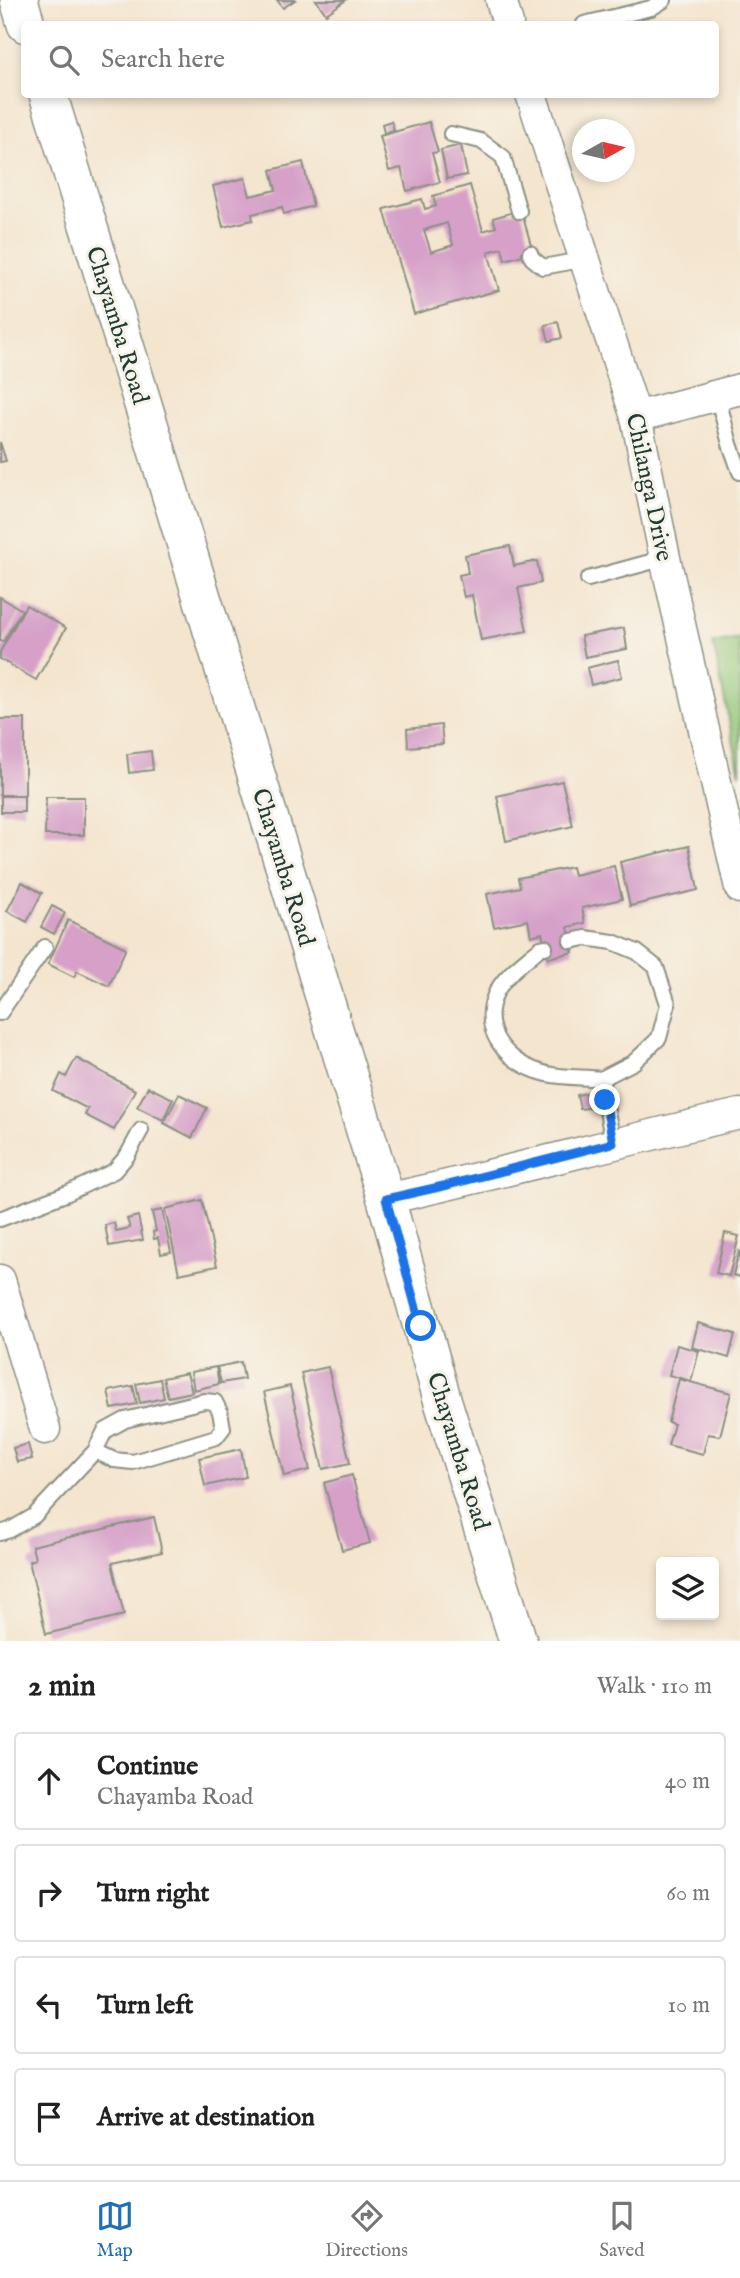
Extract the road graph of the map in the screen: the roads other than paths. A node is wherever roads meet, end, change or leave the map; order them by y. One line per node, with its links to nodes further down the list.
1 (19, 0): 4 (street)
2 (501, 0): 5 (street)
3 (664, 0): 6 (lane)
4 (25, 21)
5 (507, 21)
6 (597, 21)
7 (49, 98): 27 (street, Chayamba Road)
8 (532, 98): 12 (street, Chilanga Drive)
9 (451, 134): 10 (lane)
10 (519, 211)
11 (530, 253): 12 (lane)
12 (586, 259): 14 (street, Chilanga Drive)
13 (729, 392): 14 (street); 15 (lane)
14 (636, 417): 16 (street, Chilanga Drive)
15 (740, 472)
16 (665, 558): 17 (lane); 18 (street, Chilanga Drive)
17 (587, 579)
18 (740, 888)
19 (571, 941): 23 (lane)
20 (45, 947): 22 (lane)
21 (545, 947): 23 (lane)
22 (0, 1013)
23 (601, 1079): 26 (lane)
24 (740, 1114): 26 (street)
25 (141, 1129): 28 (lane)
26 (613, 1143): 27 (street)
27 (386, 1199): 33 (street, Chayamba Road)
28 (0, 1219)
29 (0, 1280): 30 (street)
30 (45, 1429)
31 (95, 1451): 31 (lane); 32 (lane)
32 (0, 1532)
33 (519, 1641)

